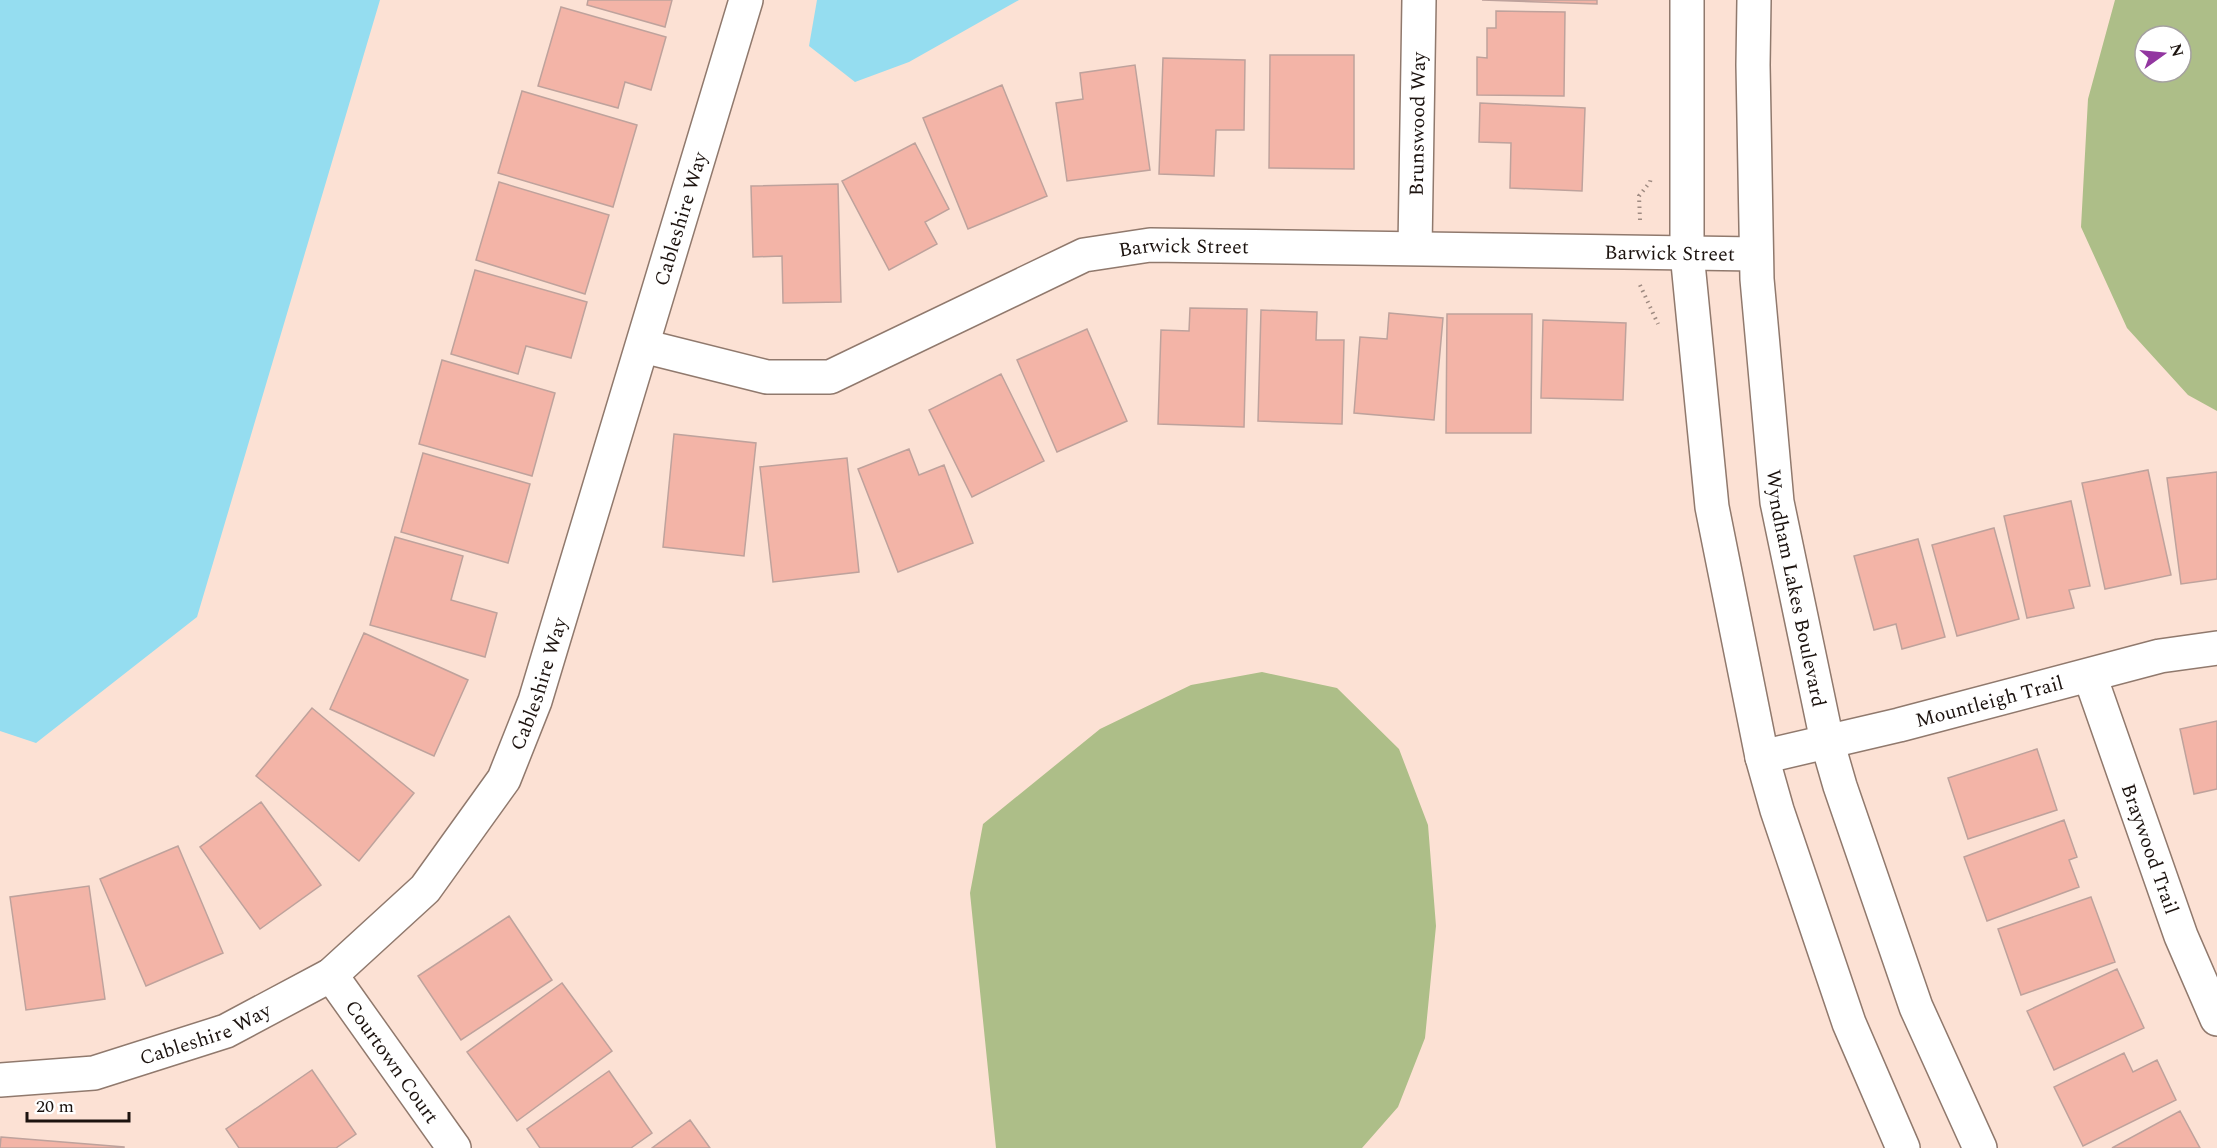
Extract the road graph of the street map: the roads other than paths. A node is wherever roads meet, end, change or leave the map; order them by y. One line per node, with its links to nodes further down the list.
1 (746, 0): 8 (street, Cableshire Way)
2 (1419, 0): 5 (street, Brunswood Way)
3 (1687, 0): 6 (street)
4 (1754, 0): 7 (street, Wyndham Lakes Boulevard)
5 (1415, 248): 6 (street, Barwick Street); 8 (street, Barwick Street)
6 (1687, 253): 7 (street, Barwick Street); 12 (street)
7 (1756, 254): 11 (street, Wyndham Lakes Boulevard)
8 (643, 346): 13 (street, Cableshire Way)
9 (2217, 648): 10 (street, Mountleigh Trail)
10 (2090, 676): 11 (street, Mountleigh Trail); 14 (street, Braywood Trail)
11 (1827, 741): 12 (street, Mountleigh Trail); 18 (street, Wyndham Lakes Boulevard)
12 (1762, 757): 17 (street)
13 (331, 975): 15 (street, Cableshire Way); 16 (street, Courtown Court)
14 (2217, 1019)
15 (0, 1080)
16 (454, 1148)
17 (1903, 1148)
18 (1980, 1148)

